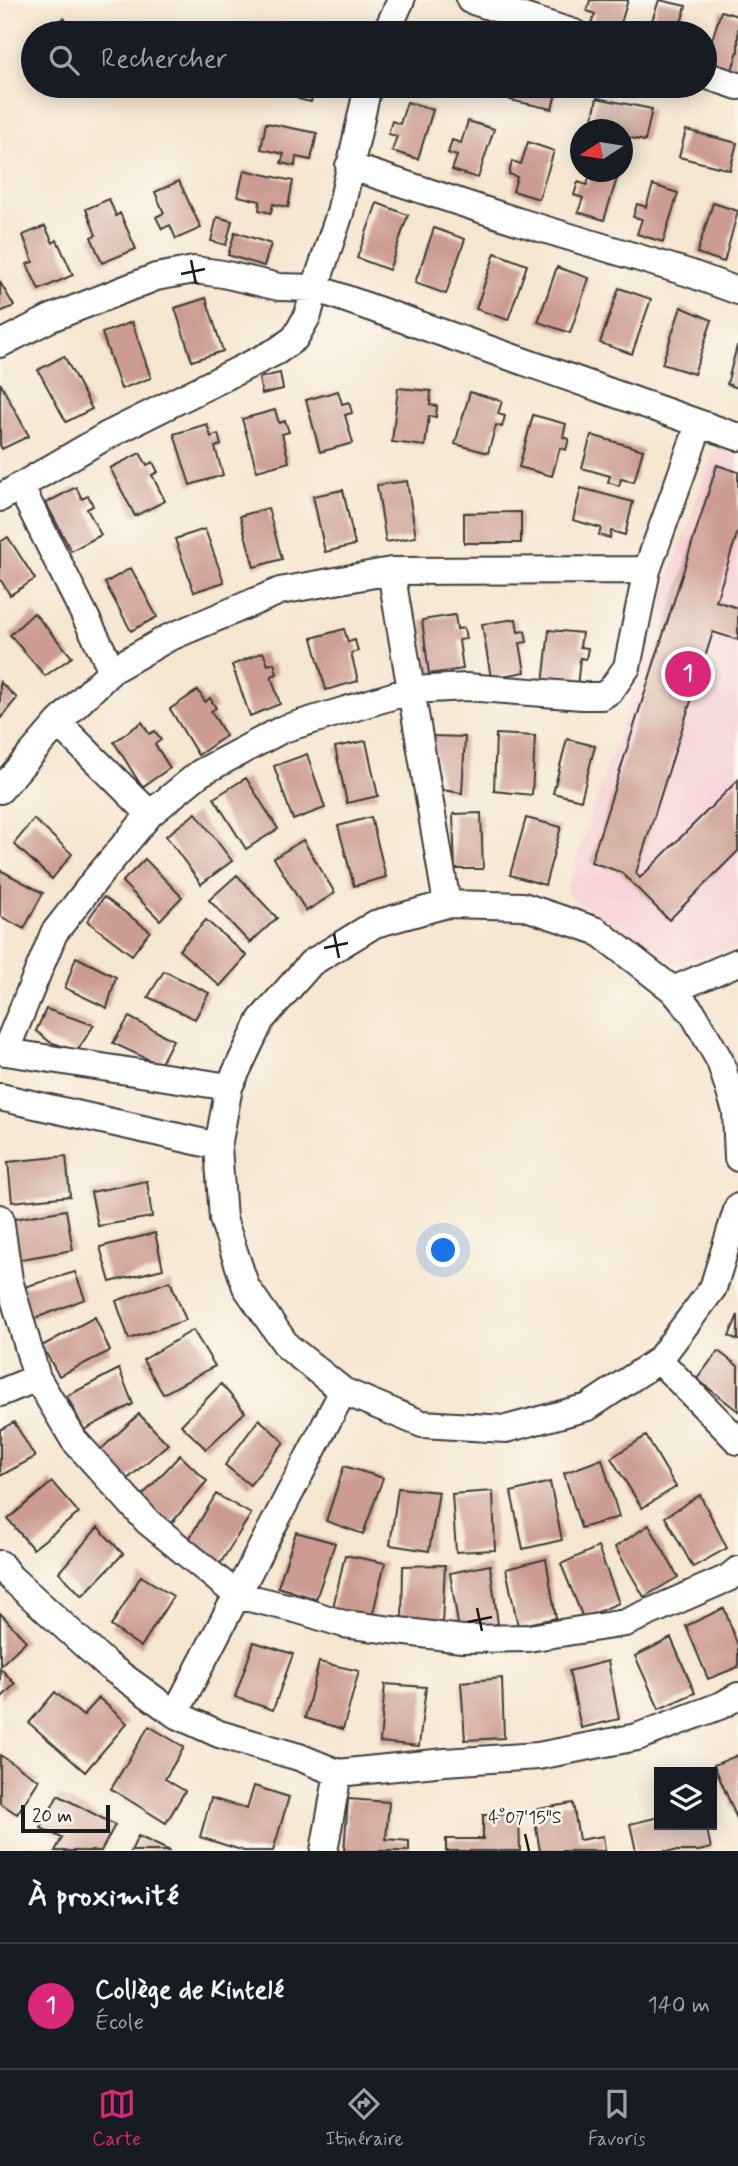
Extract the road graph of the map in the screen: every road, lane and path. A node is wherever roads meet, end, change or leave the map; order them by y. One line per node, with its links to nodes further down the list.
1 (401, 0): 3 (street)
2 (470, 0): 4 (street)
3 (391, 21)
4 (536, 21)
5 (717, 79): 6 (street)
6 (738, 86)
7 (365, 98): 8 (street)
8 (349, 166): 9 (street); 10 (street)
9 (315, 288): 11 (street); 12 (street); 14 (street)
10 (738, 291)
11 (0, 344)
12 (699, 425): 13 (street); 16 (street)
13 (738, 438)
14 (10, 492): 17 (street)
15 (391, 570): 16 (street); 17 (street); 18 (street)
16 (647, 570): 18 (street)
17 (111, 670): 19 (street)
18 (412, 690): 21 (street); 22 (street)
19 (58, 723): 20 (street); 21 (street)
20 (0, 790)
21 (150, 814): 25 (street)
22 (447, 904): 24 (street); 26 (street)
23 (738, 962): 24 (street)
24 (673, 990): 28 (street)
25 (2, 1052): 26 (street)
26 (229, 1087): 29 (street)
27 (0, 1097): 29 (street)
28 (737, 1110): 30 (street)
29 (218, 1146): 35 (street)
30 (738, 1158)
31 (738, 1207): 33 (street)
32 (0, 1218): 34 (street)
33 (659, 1360): 35 (street); 37 (street)
34 (37, 1378): 36 (street); 40 (street)
35 (343, 1391): 40 (street)
36 (0, 1393)
37 (738, 1441)
38 (738, 1570): 40 (street)
39 (4, 1575): 42 (street)
40 (237, 1595): 42 (street)
41 (738, 1696): 43 (street)
42 (175, 1714): 43 (street)
43 (338, 1773): 44 (street)
44 (324, 1851)

